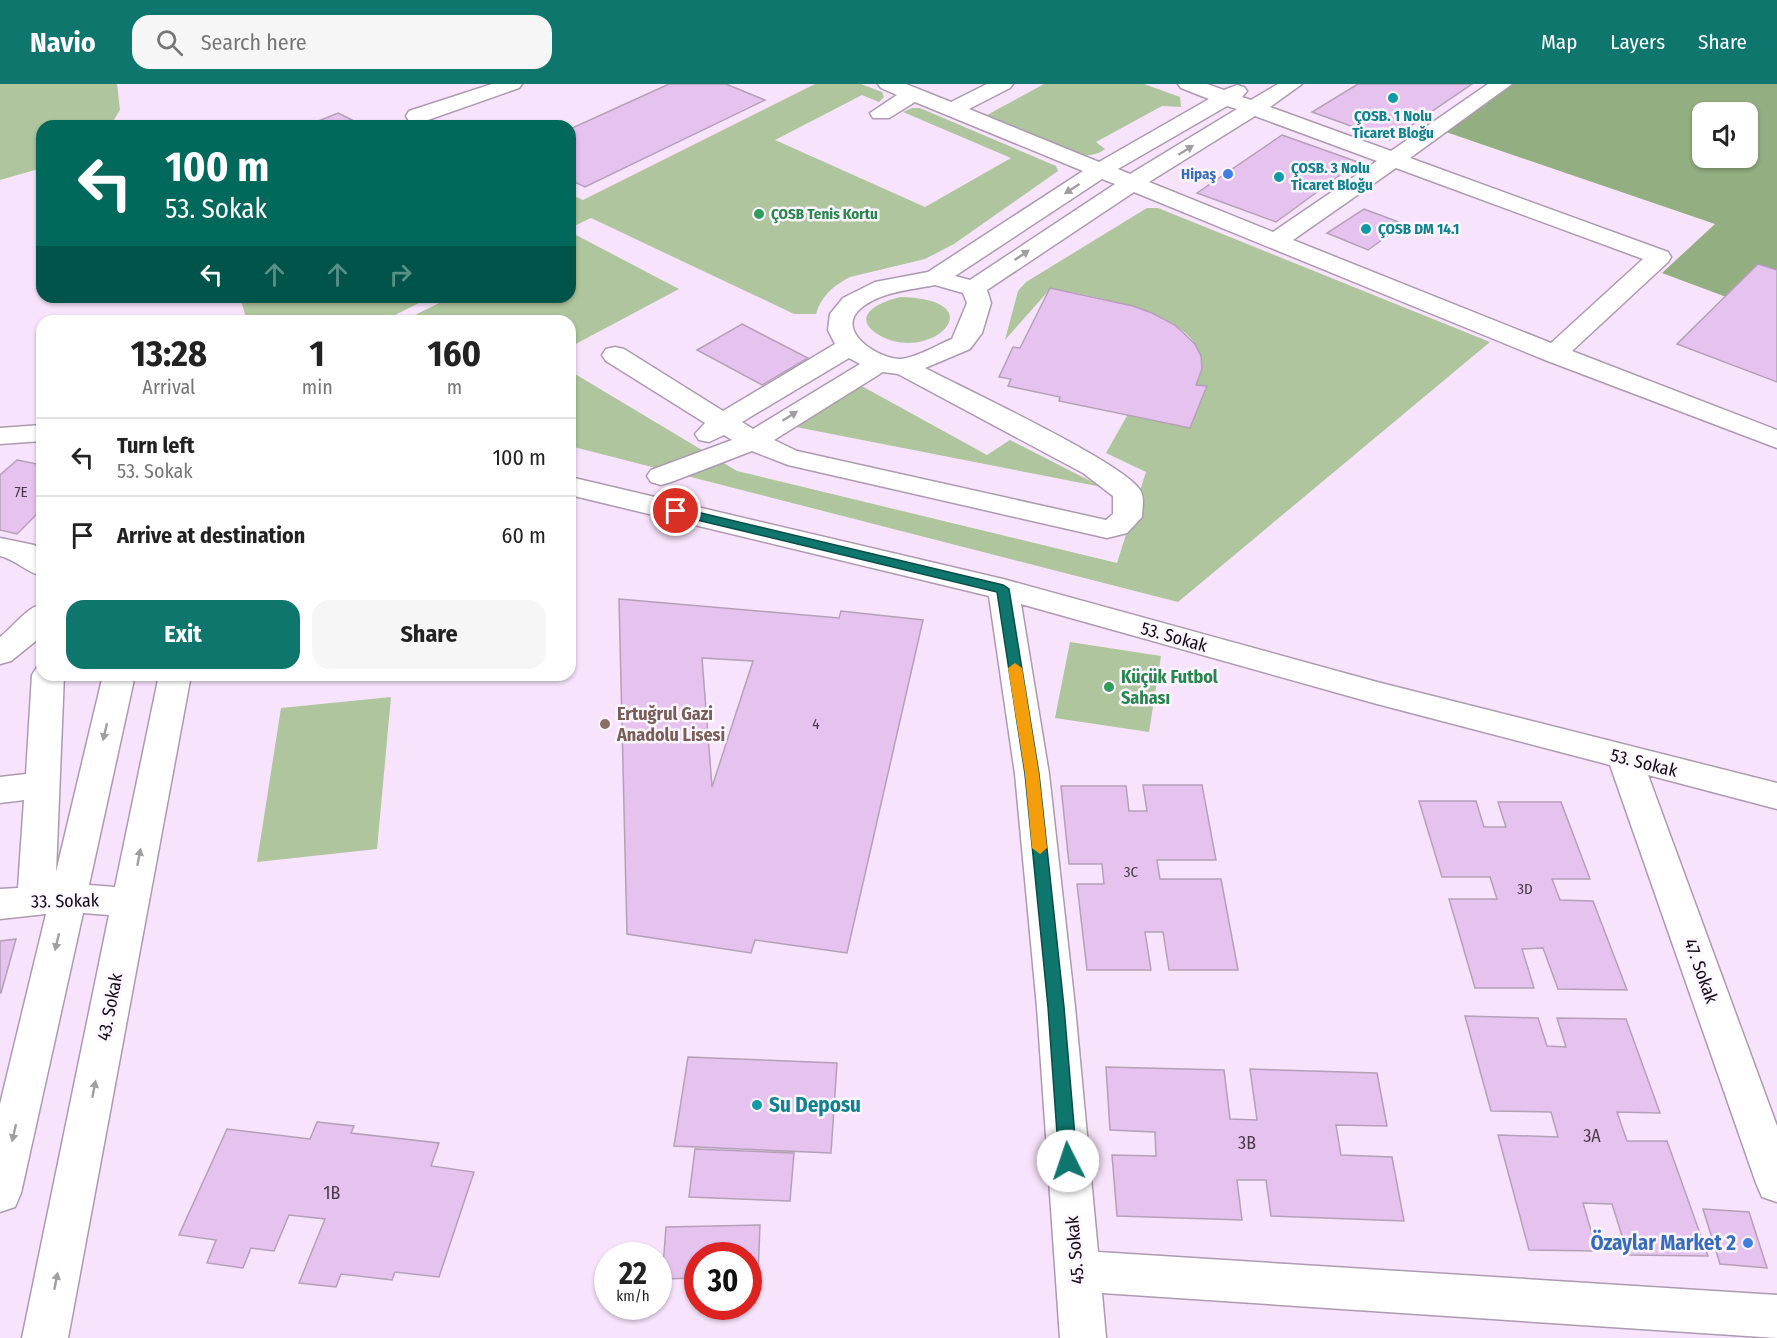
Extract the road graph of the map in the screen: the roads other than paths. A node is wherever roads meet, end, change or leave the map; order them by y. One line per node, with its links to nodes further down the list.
1 (512, 84): 13 (street)
2 (888, 84): 8 (street)
3 (1003, 84): 11 (street)
4 (1188, 84): 9 (street)
5 (1249, 84): 9 (street)
6 (1292, 84): 10 (street)
7 (1502, 84): 14 (street)
8 (915, 94): 11 (street); 12 (street)
9 (1226, 97): 10 (street); 15 (street)
10 (1255, 108): 14 (street); 16 (street, one-way to 10)
11 (954, 110): 15 (street)
12 (881, 113)
13 (417, 116)
14 (1395, 158): 17 (street); 21 (street)
15 (1102, 170): 16 (street); 18 (street, one-way to 18)
16 (1135, 183): 17 (street); 19 (street, one-way to 16)
17 (1276, 241): 21 (street)
18 (935, 278): 19 (street); 20 (street)
19 (974, 288): 23 (street)
20 (849, 346): 23 (street); 24 (street)
21 (1554, 354): 27 (street)
22 (615, 355): 24 (street)
23 (891, 365): 28 (street, one-way to 23); 28 (street)
24 (723, 422): 28 (street); 29 (street)
25 (36, 433): 26 (street)
26 (0, 436)
27 (1777, 440)
28 (753, 441): 29 (street)
29 (661, 476): 31 (street)
30 (576, 487): 31 (street, 53. Sokak)
31 (629, 500): 34 (street, 53. Sokak)
32 (0, 547): 33 (street)
33 (36, 562)
34 (1003, 589): 40 (street, 53. Sokak); 49 (street, 45. Sokak)
35 (36, 622): 36 (street)
36 (0, 653)
37 (48, 681): 41 (street)
38 (117, 681): 44 (street, one-way to 44)
39 (174, 681): 45 (street, 43. Sokak, one-way to 39)
40 (1625, 759): 43 (street, 53. Sokak); 47 (street, 47. Sokak)
41 (43, 785): 42 (street); 44 (street)
42 (0, 790)
43 (1777, 796)
44 (51, 899): 45 (street, 33. Sokak); 46 (street, 33. Sokak); 48 (street, one-way to 48)
45 (130, 902): 51 (street, 43. Sokak, one-way to 45)
46 (0, 904)
47 (1777, 1183)
48 (0, 1193)
49 (1077, 1270): 50 (street); 52 (street, 45. Sokak)
50 (1777, 1317)
51 (45, 1338)
52 (1083, 1338)

